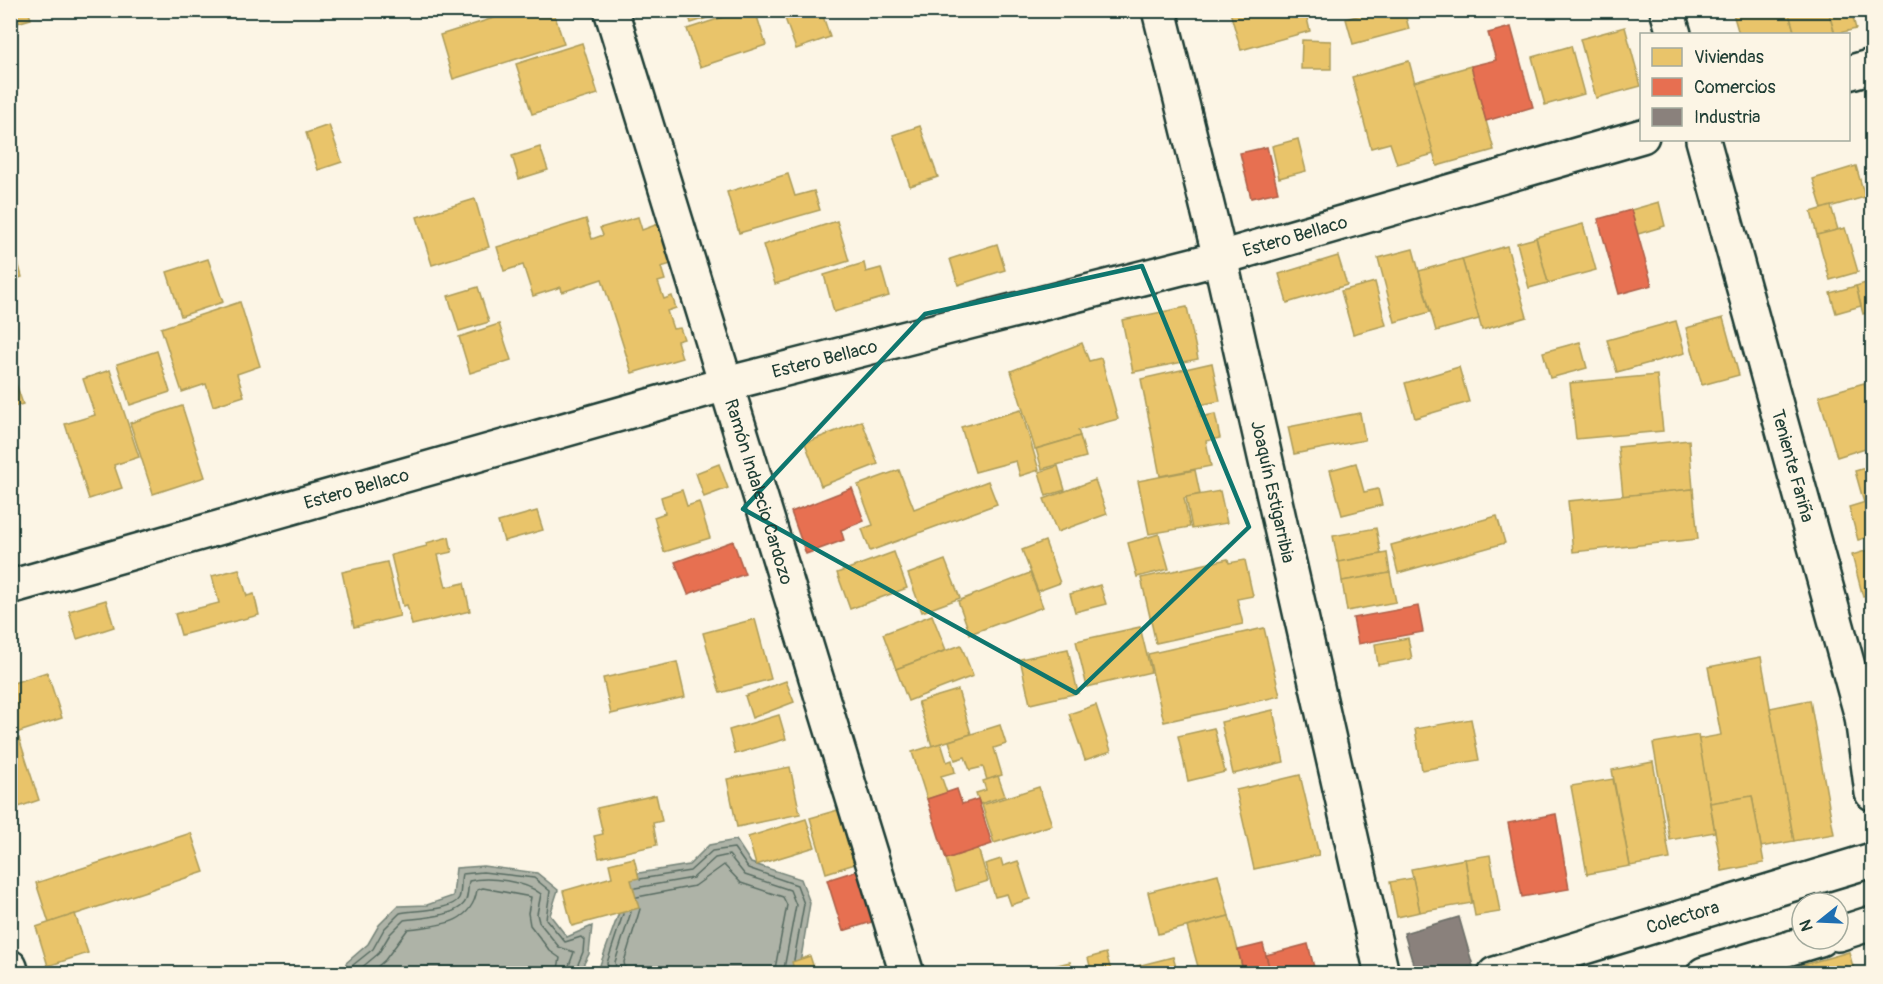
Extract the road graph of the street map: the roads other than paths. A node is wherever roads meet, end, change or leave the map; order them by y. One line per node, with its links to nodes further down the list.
1 (611, 10): 10 (main road, Ramón Indalecio Cardozo)
2 (1160, 10): 9 (main road, Joaquín Estigarribia)
3 (1667, 10): 4 (main road)
4 (1674, 33)
5 (1872, 66): 6 (main road)
6 (1850, 72)
7 (1640, 136): 9 (main road, Estero Bellaco)
8 (1703, 141): 12 (main road, Teniente Fariña)
9 (1220, 258): 10 (main road, Estero Bellaco); 20 (main road, Joaquín Estigarribia)
10 (726, 384): 11 (main road, Estero Bellaco); 19 (main road, Ramón Indalecio Cardozo)
11 (10, 587)
12 (1872, 793)
13 (1872, 860): 21 (main road, Colectora)
14 (1872, 923): 15 (main road)
15 (1850, 930)
16 (1790, 948): 22 (main road)
17 (10, 966): 18 (main road)
18 (12, 974)
19 (907, 974)
20 (1382, 974)
21 (1495, 974)
22 (1704, 974)

